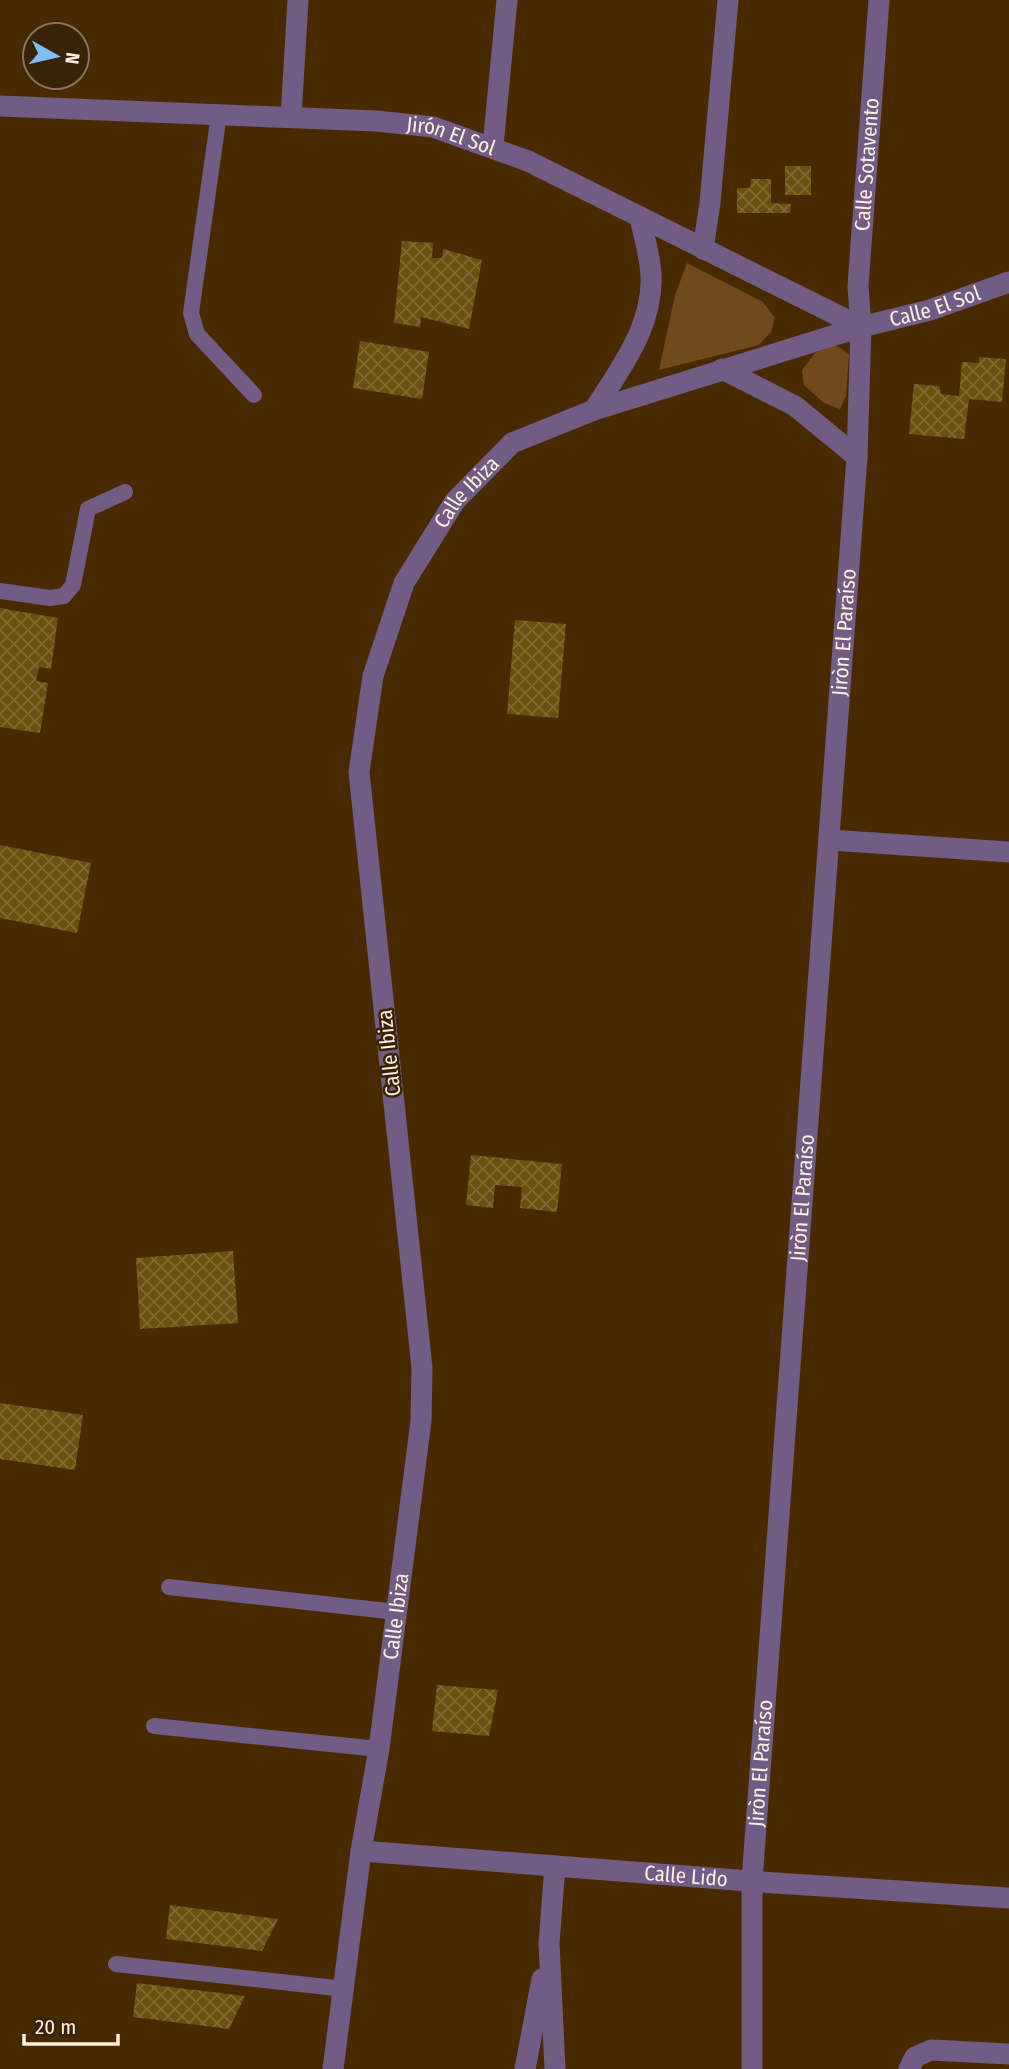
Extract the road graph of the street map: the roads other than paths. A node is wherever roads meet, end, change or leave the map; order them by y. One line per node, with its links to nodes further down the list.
1 (298, 0): 7 (street)
2 (508, 0): 8 (street)
3 (728, 0): 10 (street)
4 (879, 0): 12 (street, Calle Sotavento)
5 (0, 106): 6 (street, Jirón El Sol)
6 (219, 114): 7 (street, Jirón El Sol); 14 (lane)
7 (291, 117): 8 (street, Jirón El Sol)
8 (493, 146): 9 (street, Jirón El Sol)
9 (640, 216): 10 (street, Jirón El Sol); 15 (street)
10 (703, 249): 12 (street, Jirón El Sol)
11 (1009, 282): 12 (street, Calle El Sol)
12 (861, 327): 13 (street, Calle Ibiza); 16 (street, Jiròn El Paraíso)
13 (722, 369): 15 (street, Calle Ibiza); 16 (street)
14 (254, 395)
15 (594, 410): 22 (street, Calle Ibiza)
16 (857, 457): 19 (street, Jiròn El Paraíso)
17 (125, 492): 18 (lane)
18 (0, 592)
19 (830, 840): 20 (street); 27 (street, Jiròn El Paraíso)
20 (1009, 852)
21 (169, 1587): 22 (lane)
22 (397, 1612): 24 (street, Calle Ibiza)
23 (155, 1726): 24 (lane)
24 (379, 1749): 25 (street, Calle Ibiza)
25 (361, 1851): 26 (street, Calle Lido); 31 (street, Calle Ibiza)
26 (555, 1866): 27 (street, Calle Lido); 29 (street)
27 (752, 1881): 28 (street, Calle Lido); 36 (street, Jiròn El Paraíso)
28 (1009, 1898)
29 (548, 1943): 34 (street); 35 (street)
30 (116, 1964): 31 (lane)
31 (345, 1989): 33 (street, Calle Ibiza)
32 (1009, 2054): 37 (street)
33 (332, 2069)
34 (525, 2069)
35 (555, 2069)
36 (752, 2069)
37 (909, 2069)

